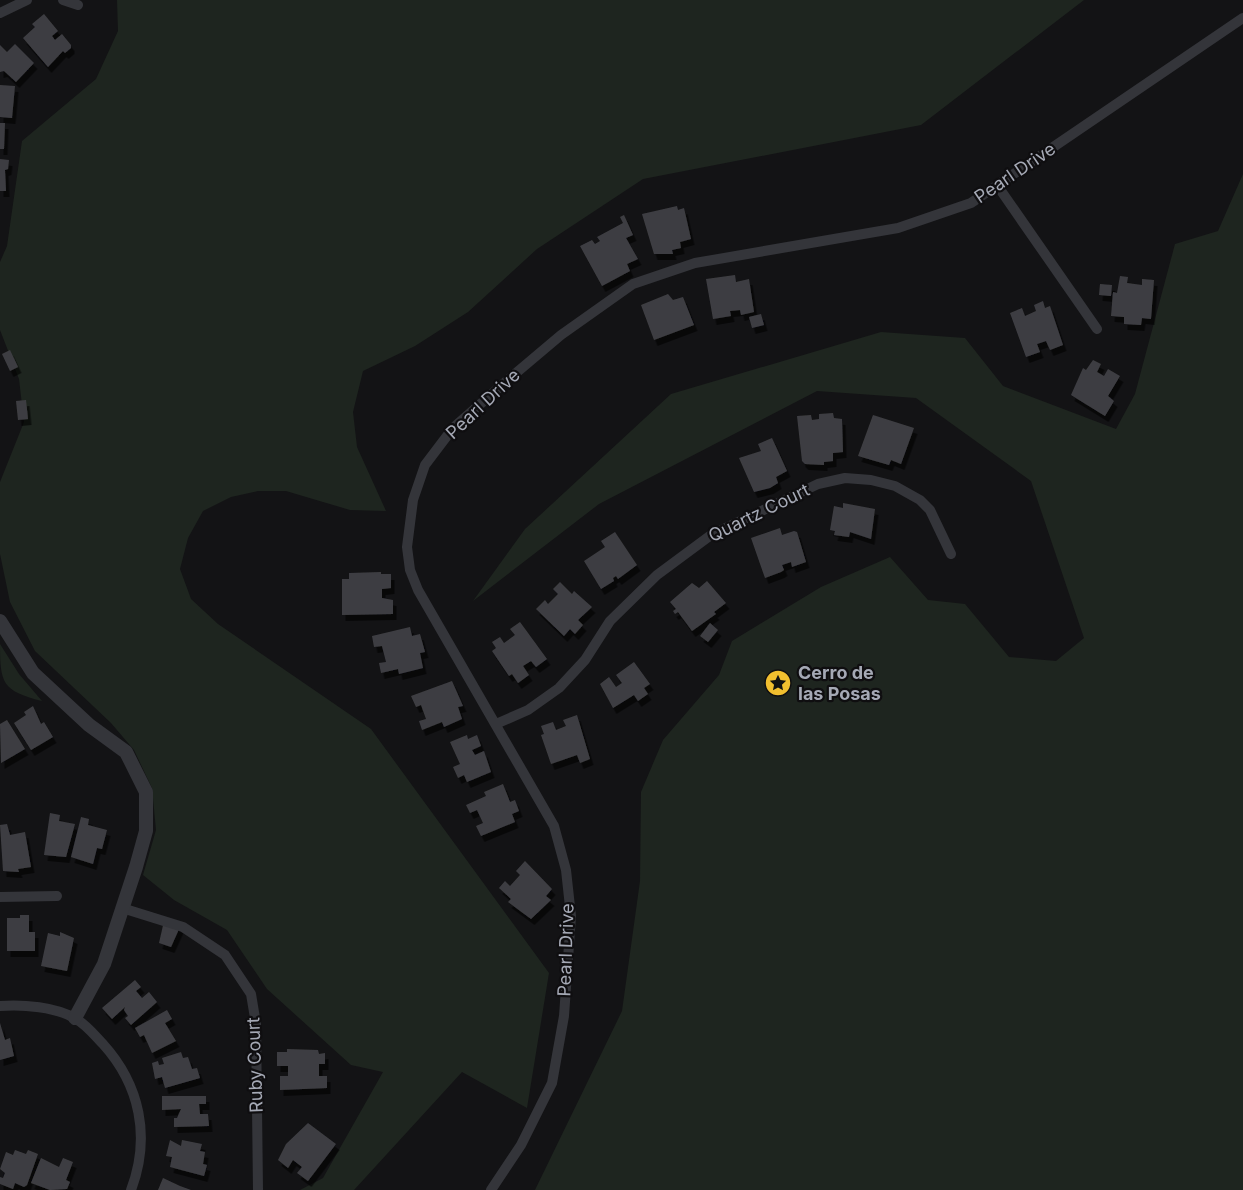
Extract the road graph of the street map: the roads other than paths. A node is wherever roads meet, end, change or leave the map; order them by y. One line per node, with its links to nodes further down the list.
1 (27, 0): 4 (street)
2 (63, 0): 3 (street)
3 (78, 4)
4 (0, 13)
5 (1243, 18): 6 (street, Pearl Drive)
6 (997, 185): 7 (street); 10 (street, Pearl Drive)
7 (1097, 329)
8 (951, 554): 10 (street, Quartz Court)
9 (0, 621): 13 (street)
10 (496, 724): 18 (street, Pearl Drive)
11 (57, 896): 12 (street)
12 (0, 897)
13 (122, 908): 15 (street); 17 (street, Ruby Court)
14 (0, 1006): 15 (street)
15 (75, 1018): 16 (street)
16 (131, 1190)
17 (258, 1190)
18 (491, 1190)

